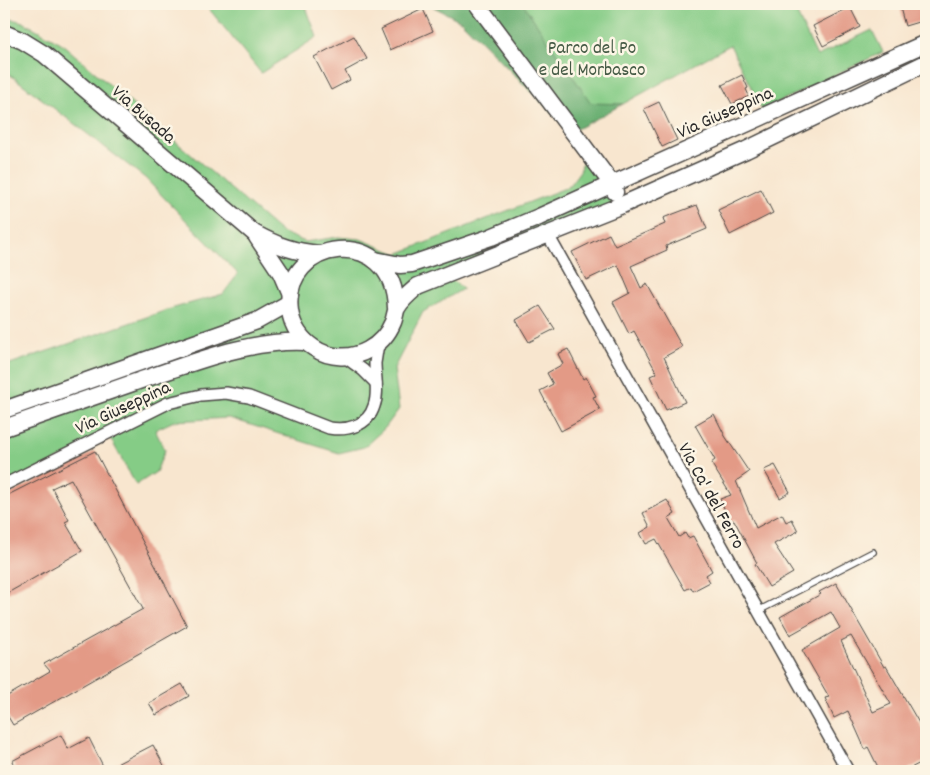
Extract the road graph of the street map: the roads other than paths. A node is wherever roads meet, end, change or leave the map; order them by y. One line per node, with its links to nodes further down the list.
1 (477, 4): 5 (main road)
2 (4, 33): 8 (main road, Via Busada)
3 (926, 43): 5 (main road, Via Giuseppina)
4 (926, 63): 6 (main road)
5 (612, 184): 6 (main road); 7 (main road, Via Giuseppina)
6 (622, 205): 9 (main road)
7 (539, 217): 9 (main road); 11 (main road, Via Giuseppina)
8 (254, 233): 10 (main road, Via Busada); 12 (main road, Via Busada)
9 (548, 235): 13 (main road); 22 (street, Via Ca' del Ferro)
10 (320, 254): 11 (main road); 12 (main road)
11 (375, 260): 13 (main road)
12 (289, 299): 14 (main road); 18 (main road, Via Giuseppina)
13 (396, 308): 15 (main road)
14 (306, 342): 16 (main road); 19 (main road, Via Giuseppina)
15 (378, 344): 16 (main road); 17 (street, Via Giuseppina)
16 (345, 357): 17 (street)
17 (376, 383): 20 (street, Via Giuseppina)
18 (4, 410)
19 (4, 428)
20 (4, 485)
21 (873, 552): 22 (lane)
22 (758, 611): 23 (street, Via Ca' del Ferro)
23 (848, 771)

